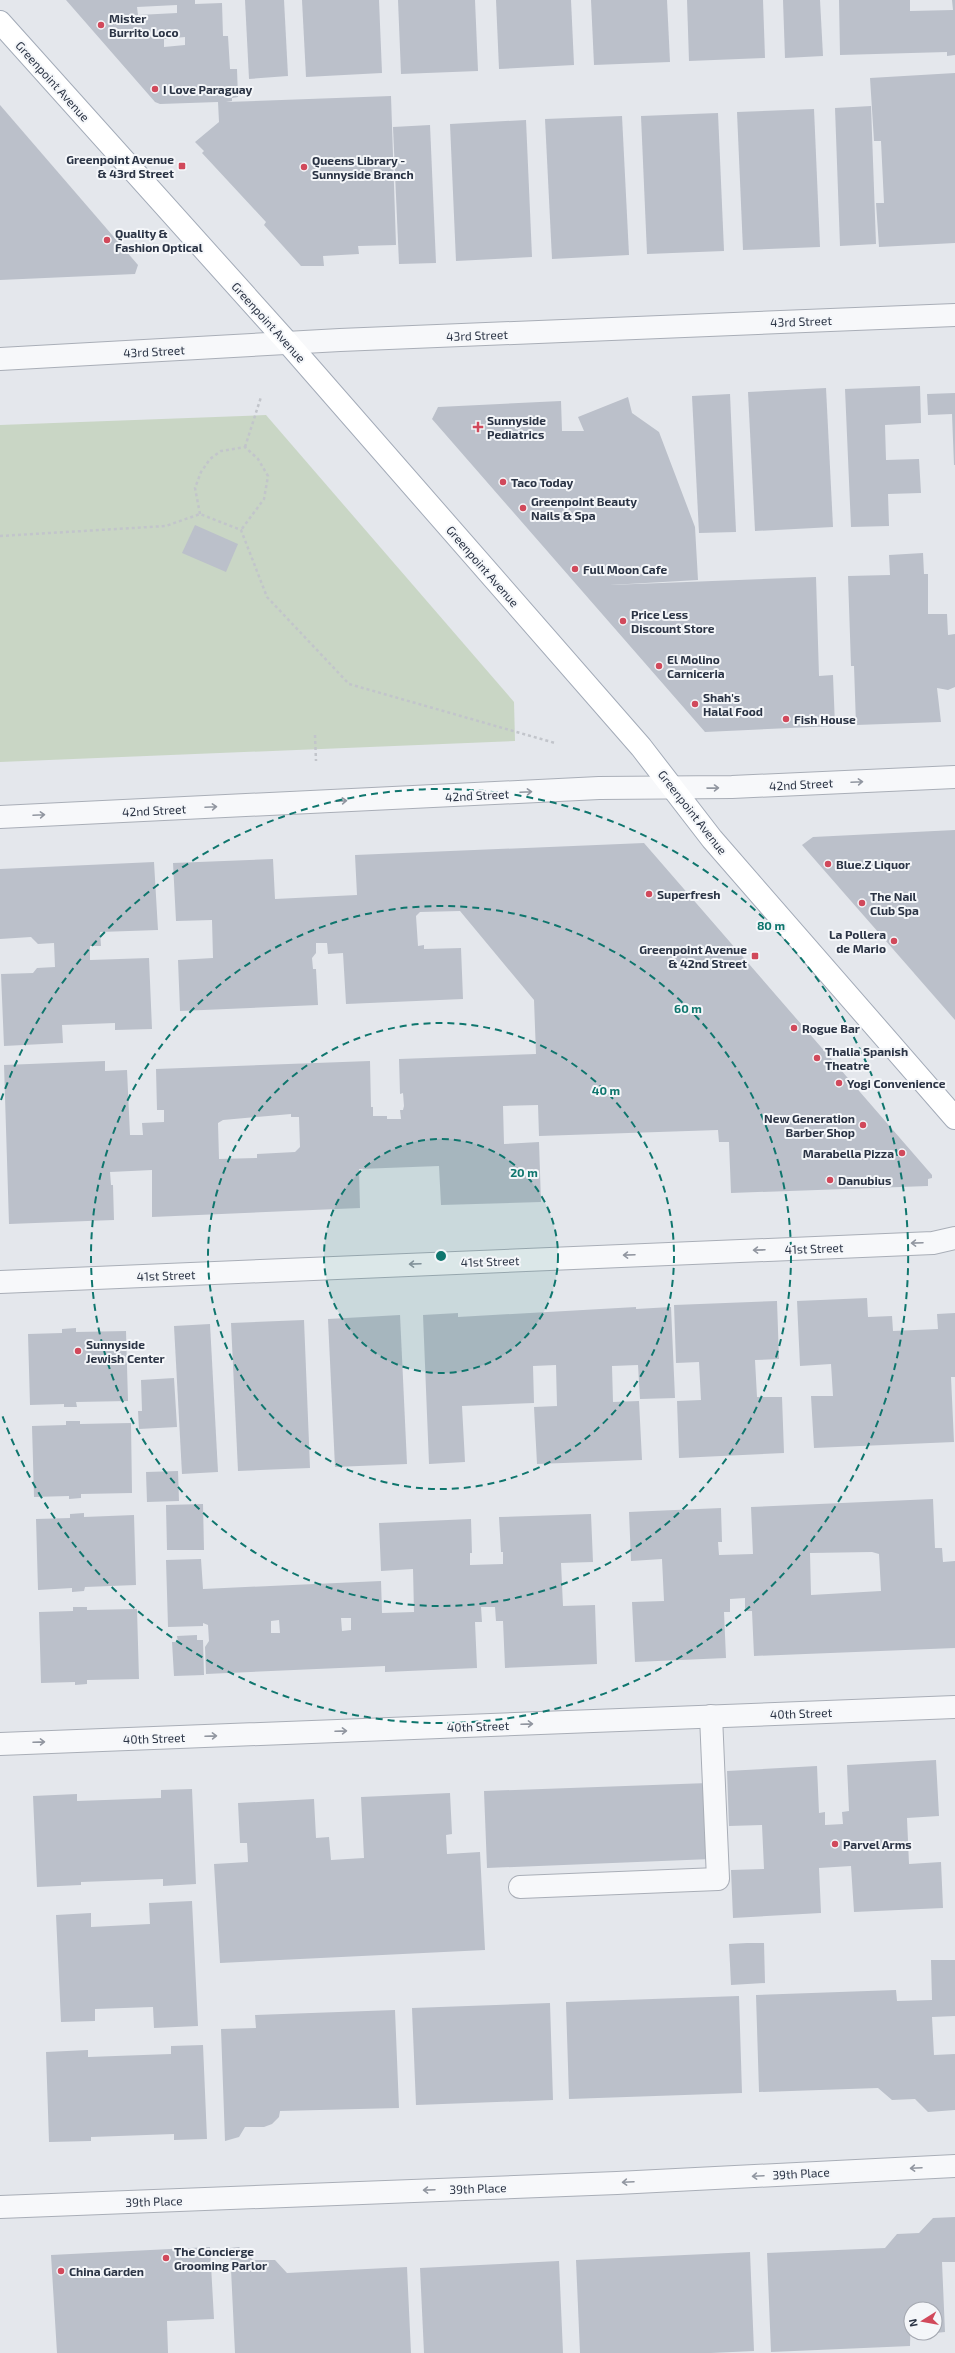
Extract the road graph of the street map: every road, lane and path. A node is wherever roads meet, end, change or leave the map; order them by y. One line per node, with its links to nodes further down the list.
1 (0, 22): 3 (main road, Greenpoint Avenue)
2 (955, 315): 3 (street, 43rd Street)
3 (288, 343): 4 (street, 43rd Street); 14 (main road, Greenpoint Avenue)
4 (0, 359)
5 (261, 397): 6 (path)
6 (246, 447): 7 (path); 8 (path)
7 (200, 514): 8 (path); 9 (path)
8 (240, 530): 11 (path)
9 (0, 536)
10 (315, 735): 12 (path)
11 (555, 742)
12 (316, 761)
13 (955, 777): 14 (street, 42nd Street, one-way to 13)
14 (674, 788): 15 (street, 42nd Street, one-way to 14); 16 (main road, Greenpoint Avenue)
15 (0, 817)
16 (955, 1118)
17 (955, 1238): 18 (street, 41st Street, one-way to 18)
18 (0, 1282)
19 (955, 1707): 20 (street, 40th Street)
20 (711, 1716): 21 (street, 40th Street, one-way to 20); 22 (street)
21 (0, 1744)
22 (520, 1886)
23 (955, 2166): 24 (street, 39th Place, one-way to 24)
24 (0, 2207)

